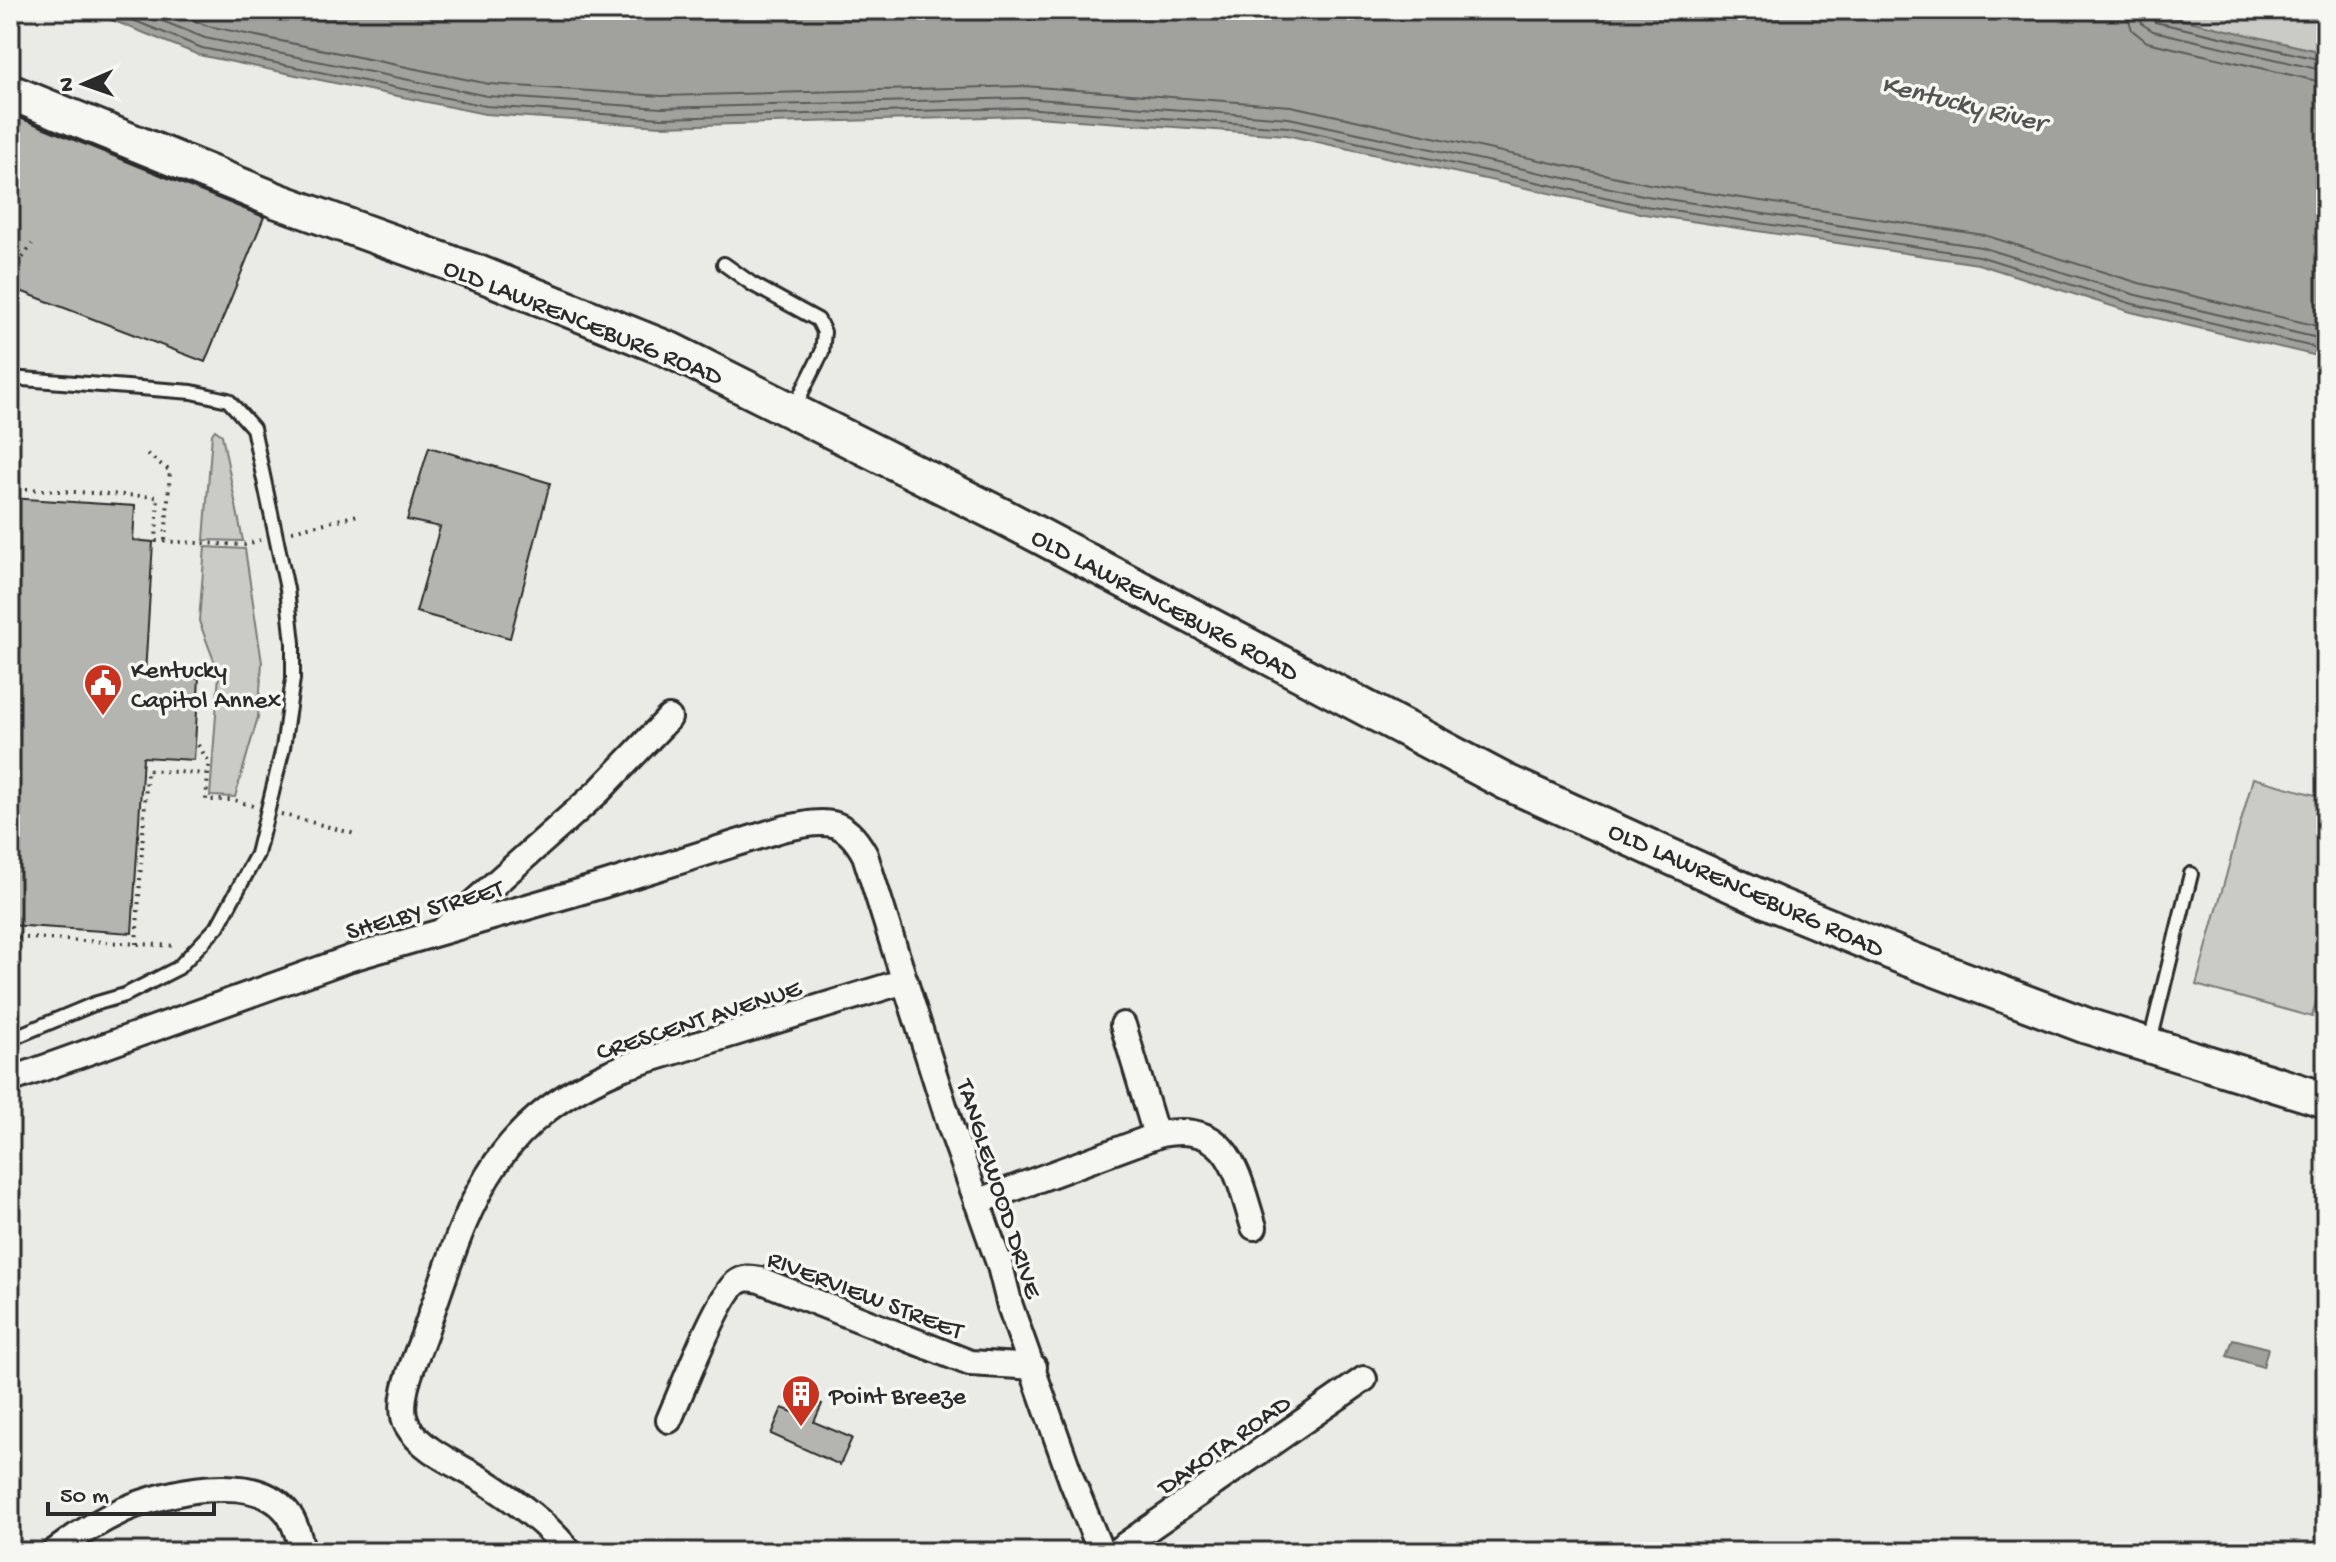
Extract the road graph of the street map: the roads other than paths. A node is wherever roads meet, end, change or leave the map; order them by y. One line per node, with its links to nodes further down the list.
1 (10, 92): 4 (main road, OLD LAWRENCEBURG ROAD)
2 (724, 264): 4 (lane)
3 (10, 378): 11 (lane)
4 (793, 411): 12 (main road, OLD LAWRENCEBURG ROAD)
5 (669, 718): 8 (street)
6 (856, 839): 8 (street, SHELBY STREET); 9 (street, TANGLEWOOD DRIVE)
7 (2191, 874): 12 (lane)
8 (442, 931): 13 (street, SHELBY STREET)
9 (905, 981): 16 (street, TANGLEWOOD DRIVE); 23 (street, CRESCENT AVENUE)
10 (1123, 1025): 15 (street)
11 (10, 1039)
12 (2149, 1046): 14 (main road, OLD LAWRENCEBURG ROAD)
13 (10, 1080)
14 (2326, 1100)
15 (1156, 1135): 16 (street); 17 (street)
16 (977, 1202): 18 (street, TANGLEWOOD DRIVE)
17 (1254, 1227)
18 (1034, 1367): 20 (street, RIVERVIEW STREET); 24 (street, TANGLEWOOD DRIVE)
19 (1364, 1379): 25 (street, DAKOTA ROAD)
20 (669, 1420)
21 (303, 1549): 22 (street)
22 (54, 1552)
23 (569, 1552)
24 (1101, 1552)
25 (1115, 1552)

